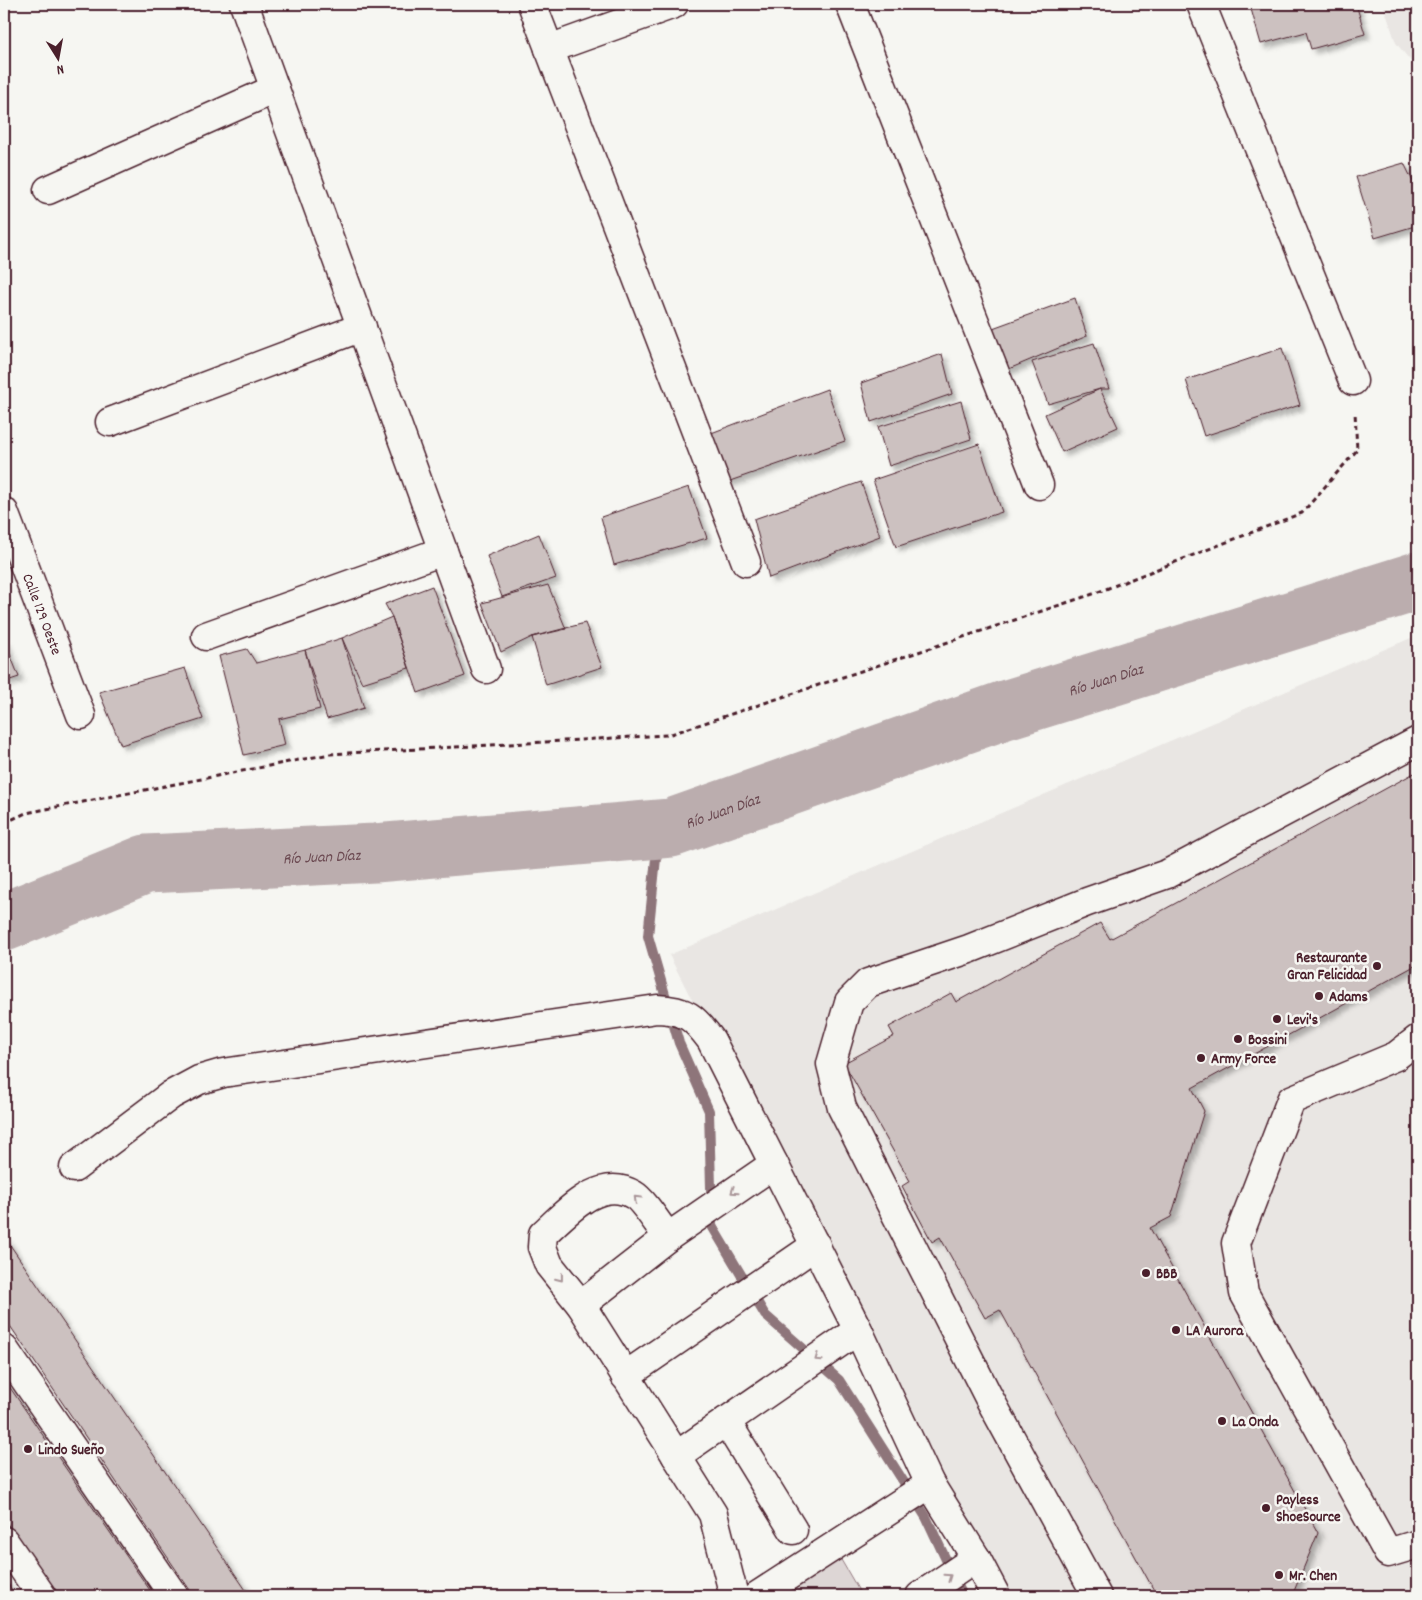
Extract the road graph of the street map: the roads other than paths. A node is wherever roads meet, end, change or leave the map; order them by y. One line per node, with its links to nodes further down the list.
1 (244, 4): 7 (street)
2 (532, 4): 6 (street)
3 (674, 4): 6 (street)
4 (850, 4): 12 (street)
5 (1201, 4): 10 (street)
6 (549, 49): 15 (street)
7 (274, 89): 8 (street); 9 (street)
8 (48, 190)
9 (362, 327): 11 (street); 14 (street)
10 (1353, 381)
11 (110, 422)
12 (1039, 485)
13 (4, 512): 18 (street, Calle 129 Oeste)
14 (443, 551): 16 (street); 17 (street)
15 (746, 562)
16 (206, 636)
17 (486, 669)
18 (81, 715)
19 (1418, 741): 42 (street)
20 (1418, 1039): 34 (street)
21 (774, 1164): 22 (street); 23 (street, one-way to 23); 24 (street)
22 (74, 1168)
23 (668, 1237): 25 (street); 25 (street, one-way to 25)
24 (816, 1245): 26 (street); 28 (street)
25 (581, 1305): 28 (street)
26 (858, 1330): 29 (street, one-way to 29); 31 (street)
27 (4, 1349): 37 (street)
28 (625, 1376): 30 (street)
29 (726, 1421): 30 (street); 32 (street)
30 (676, 1456): 38 (street)
31 (930, 1484): 35 (street); 39 (street)
32 (793, 1530)
33 (4, 1541): 36 (street)
34 (1418, 1544)
35 (976, 1558): 40 (street, one-way to 35); 41 (street)
36 (42, 1596)
37 (174, 1596)
38 (734, 1596)
39 (757, 1596)
40 (920, 1596)
41 (996, 1596)
42 (1097, 1596)

